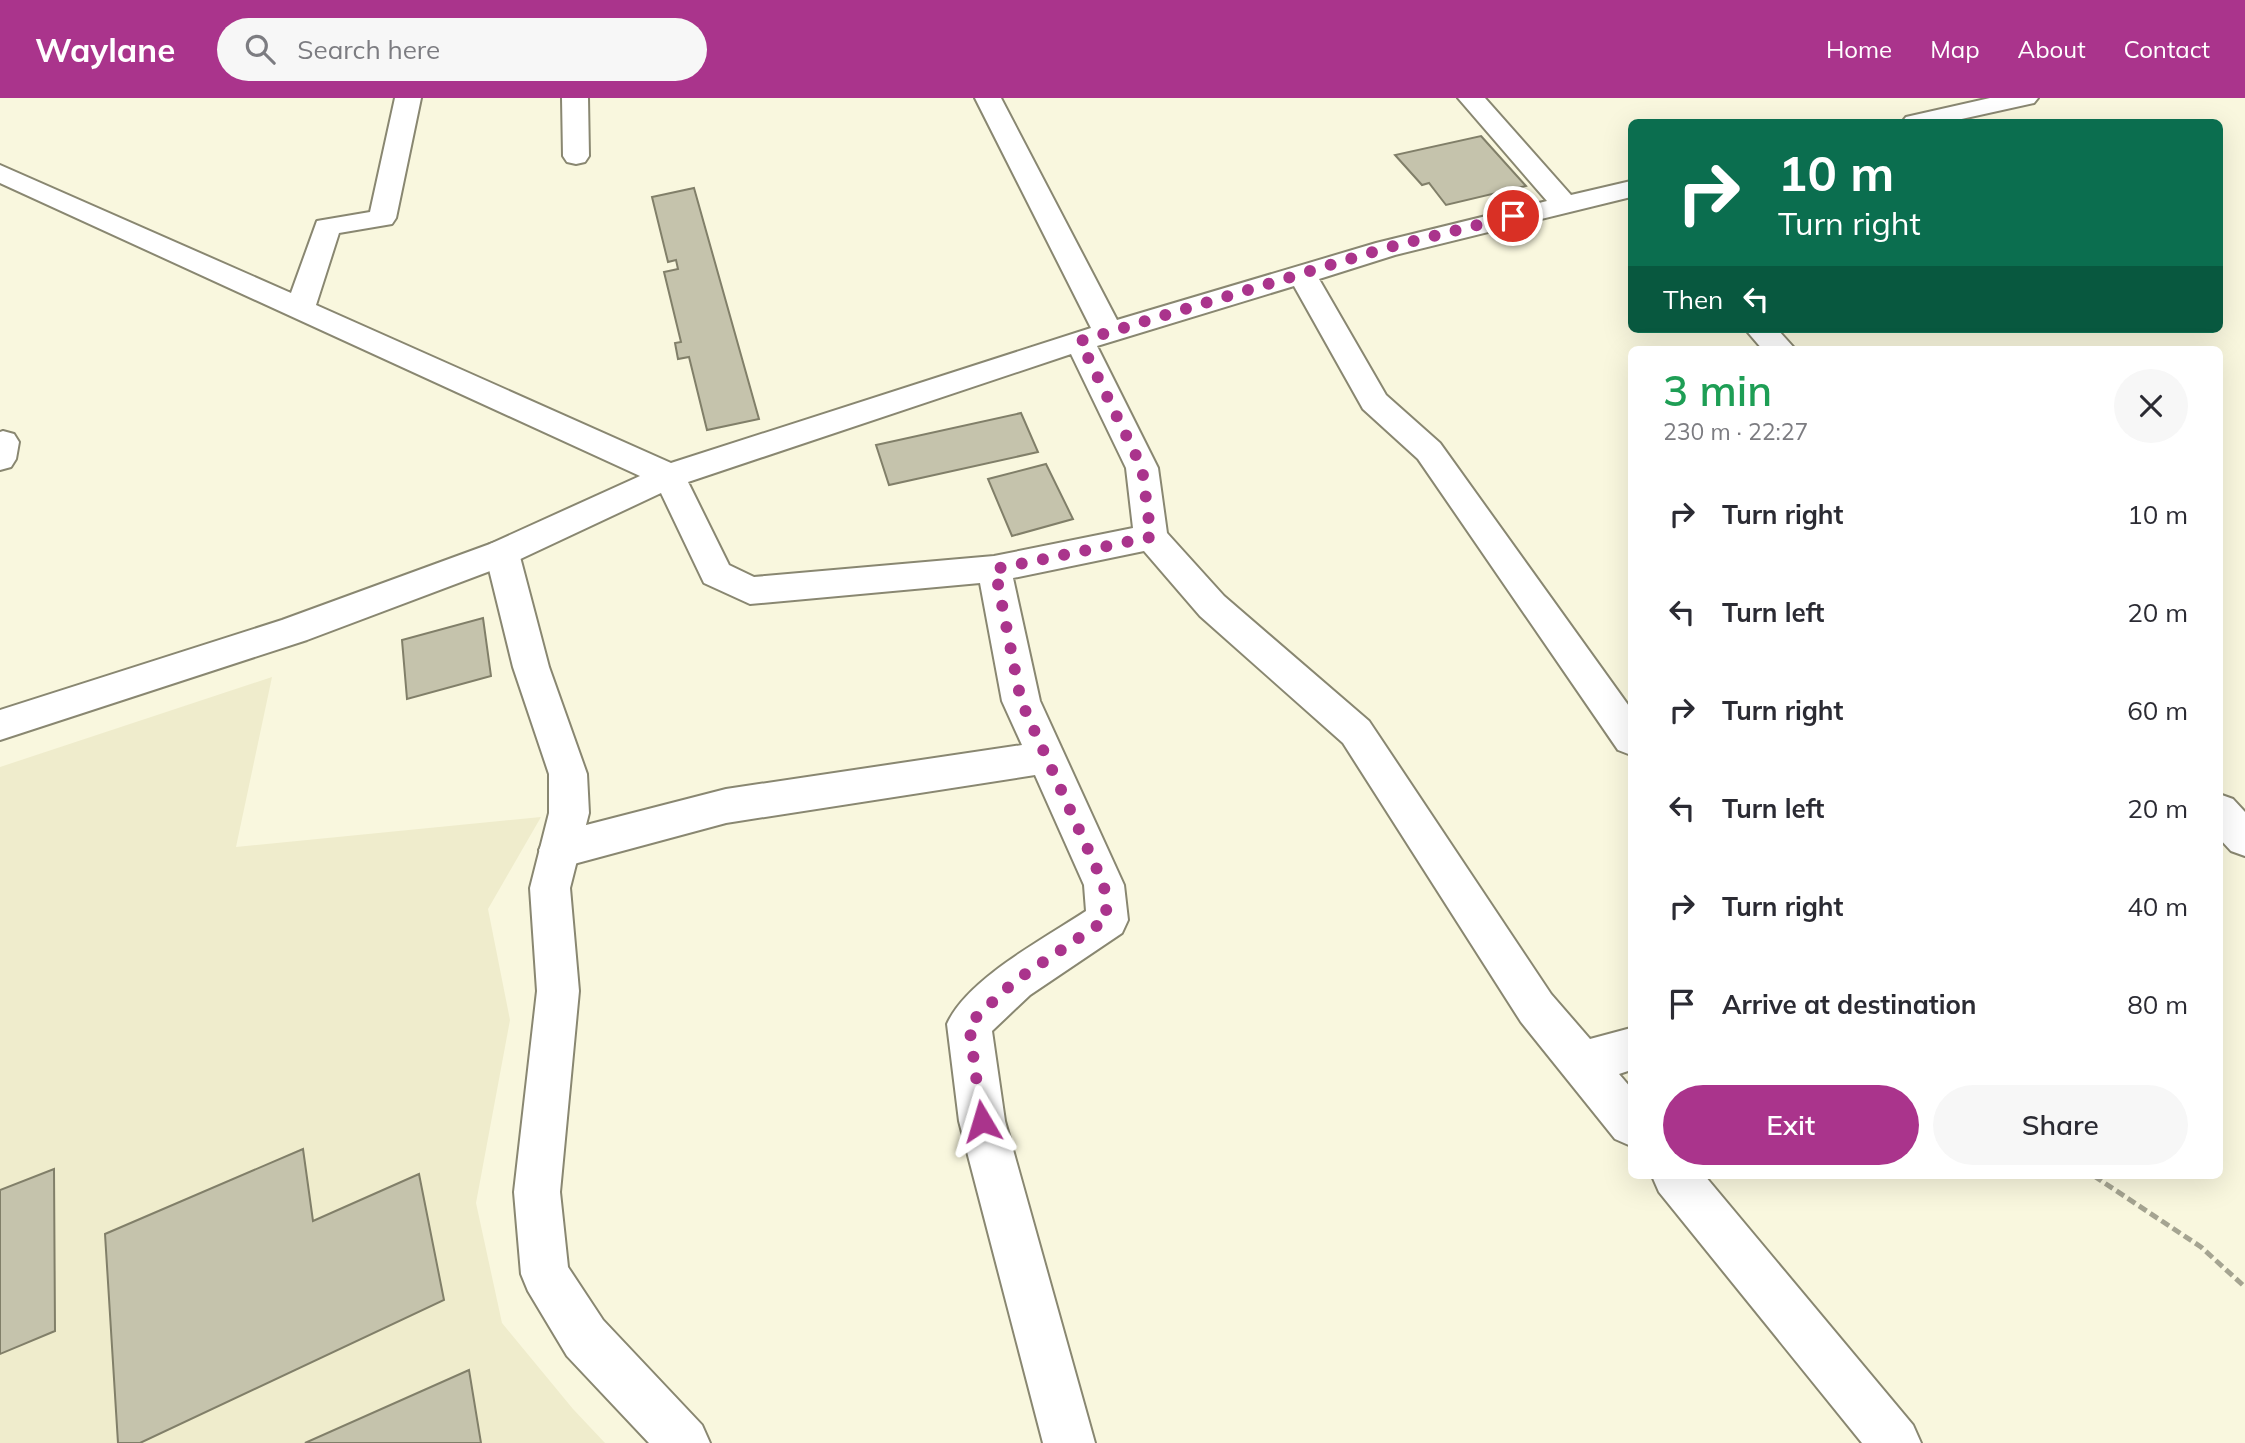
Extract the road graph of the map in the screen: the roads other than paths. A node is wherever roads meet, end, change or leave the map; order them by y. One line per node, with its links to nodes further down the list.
1 (408, 98): 12 (street)
2 (575, 98): 7 (street)
3 (988, 98): 14 (street)
4 (1471, 98): 10 (street)
5 (2025, 98): 6 (street)
6 (1929, 119)
7 (576, 156)
8 (0, 173): 12 (street)
9 (1624, 199): 10 (street)
10 (1564, 204): 11 (street)
11 (1302, 274): 14 (street); 21 (street)
12 (300, 310): 16 (street)
13 (1764, 333): 15 (street)
14 (1094, 336): 16 (street); 17 (street)
15 (1777, 346)
16 (668, 475): 18 (street); 19 (street)
17 (1151, 537): 19 (street); 27 (street)
18 (502, 553): 20 (street); 25 (street)
19 (995, 569): 22 (street)
20 (0, 725)
21 (1628, 735)
22 (1046, 757): 25 (street); 31 (street)
23 (2223, 815): 24 (street)
24 (2245, 839)
25 (559, 850): 30 (street)
26 (1628, 1050): 27 (street)
27 (1582, 1063): 28 (street)
28 (1628, 1119)
29 (1677, 1179): 32 (street)
30 (684, 1443)
31 (1069, 1443)
32 (1895, 1443)

